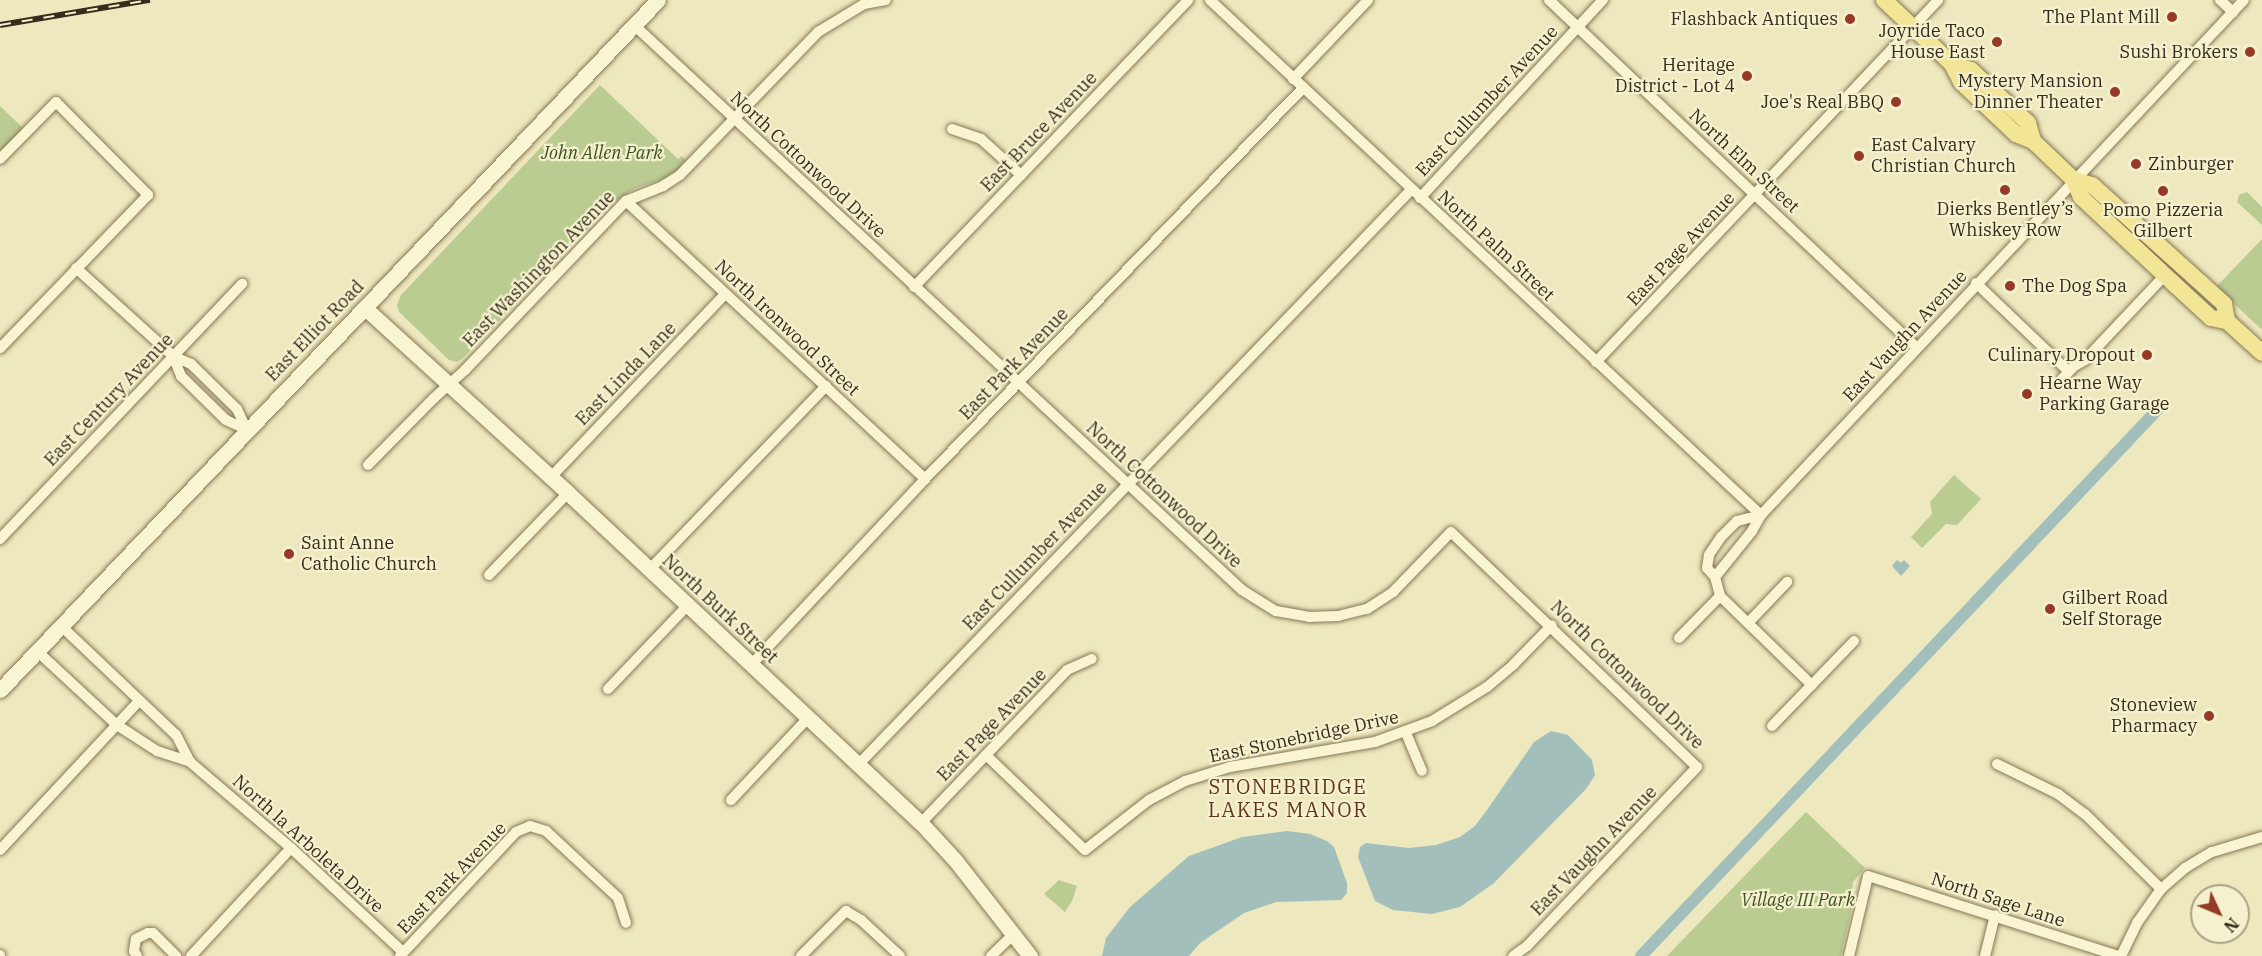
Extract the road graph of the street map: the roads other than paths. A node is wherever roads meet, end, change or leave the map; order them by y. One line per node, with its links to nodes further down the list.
1 (658, 0): 13 (main road, East Elliot Road)
2 (886, 0): 18 (street, East Washington Avenue)
3 (1188, 0): 21 (street, East Bruce Avenue)
4 (1210, 0): 16 (street, North Palm Street)
5 (1368, 0): 16 (street)
6 (1549, 0): 14 (street, North Elm Street)
7 (1603, 0): 14 (street, East Cullumber Avenue)
8 (1884, 0): 15 (main road)
9 (1938, 0): 15 (street, East Page Avenue)
10 (2220, 0): 12 (street)
11 (2244, 0): 12 (street, East Vaughn Avenue)
12 (2233, 12): 22 (street, East Vaughn Avenue)
13 (634, 25): 18 (street, North Cottonwood Drive); 33 (main road, East Elliot Road)
14 (1578, 27): 24 (street, North Elm Street); 25 (street, East Cullumber Avenue)
15 (1912, 27): 22 (main road); 24 (street, East Page Avenue)
16 (1293, 79): 17 (street, North Palm Street)
17 (1303, 88): 23 (street, North Palm Street); 40 (street, East Park Avenue)
18 (734, 119): 26 (street, East Washington Avenue); 31 (street, North Cottonwood Drive)
19 (951, 129): 21 (street)
20 (0, 159): 27 (street)
21 (1021, 175): 31 (street, East Bruce Avenue)
22 (2074, 180): 28 (main road); 29 (street, East Vaughn Avenue); 34 (main road)
23 (1411, 190): 25 (street, North Palm Street); 47 (street, East Cullumber Avenue)
24 (1755, 195): 35 (street, North Elm Street); 39 (street, East Page Avenue)
25 (1420, 198): 39 (street, North Palm Street)
26 (626, 201): 32 (street, North Ironwood Street); 41 (street, East Washington Avenue)
27 (76, 268): 36 (street); 38 (street)
28 (2165, 275): 29 (street); 34 (main road)
29 (1976, 283): 35 (street, East Vaughn Avenue)
30 (242, 284): 38 (street, East Century Avenue)
31 (914, 287): 40 (street, North Cottonwood Drive)
32 (725, 294): 42 (street, North Ironwood Street); 45 (street, East Linda Lane)
33 (365, 308): 41 (main road, North Burk Street); 43 (main road, East Elliot Road)
34 (2227, 321): 37 (main road)
35 (1916, 347): 49 (street, East Vaughn Avenue)
36 (0, 348)
37 (2262, 353)
38 (173, 356): 43 (street); 43 (street); 50 (street, East Century Avenue)
39 (1596, 362): 49 (street, North Palm Street)
40 (1019, 382): 46 (street, East Park Avenue); 47 (street, North Cottonwood Drive)
41 (448, 384): 44 (street, East Washington Avenue); 45 (main road, North Burk Street)
42 (826, 386): 46 (street, North Ironwood Street); 51 (street)
43 (247, 430): 59 (main road, East Elliot Road)
44 (368, 465)
45 (551, 477): 48 (main road, North Burk Street)
46 (926, 479): 64 (street, East Park Avenue)
47 (1127, 484): 58 (street, North Cottonwood Drive); 76 (street, East Cullumber Avenue)
48 (568, 493): 51 (main road, North Burk Street); 52 (street)
49 (1761, 515): 53 (street, East Vaughn Avenue); 53 (street)
50 (0, 539)
51 (650, 569): 56 (main road, North Burk Street)
52 (489, 575)
53 (1715, 577): 55 (street)
54 (1787, 582): 57 (street)
55 (1720, 596): 57 (street); 60 (street)
56 (688, 605): 64 (main road, North Burk Street); 66 (street)
57 (1748, 624): 65 (street)
58 (1552, 625): 72 (street, East Stonebridge Drive); 77 (street, North Cottonwood Drive)
59 (62, 627): 62 (main road, East Elliot Road); 68 (street, North la Arboleta Drive)
60 (1679, 638)
61 (1854, 641): 65 (street)
62 (37, 651): 67 (main road, East Elliot Road); 70 (street, North la Arboleta Drive)
63 (1092, 659): 73 (street, East Page Avenue)
64 (751, 665): 69 (main road, North Burk Street)
65 (1812, 685): 71 (street)
66 (608, 689)
67 (0, 690)
68 (140, 701): 70 (street); 74 (street, North la Arboleta Drive)
69 (808, 718): 76 (main road, North Burk Street); 79 (street)
70 (117, 725): 74 (street, North la Arboleta Drive); 83 (street)
71 (1772, 726)
72 (1406, 732): 73 (street, East Stonebridge Drive); 78 (street)
73 (986, 755): 80 (street, East Page Avenue)
74 (190, 762): 82 (street, North la Arboleta Drive)
75 (1997, 764): 84 (street)
76 (858, 765): 80 (main road, North Burk Street)
77 (1697, 767): 96 (street, East Vaughn Avenue)
78 (1422, 771)
79 (731, 800)
80 (921, 824): 87 (main road, North Burk Street)
81 (2262, 837): 84 (street)
82 (291, 848): 88 (street, North la Arboleta Drive); 91 (street)
83 (0, 850)
84 (2161, 889): 99 (street)
85 (1995, 915): 97 (street, North Sage Lane); 98 (street); 99 (street, North Sage Lane)
86 (626, 923): 88 (street, East Park Avenue)
87 (1012, 936): 94 (street); 95 (main road, North Burk Street)
88 (402, 954)
89 (137, 956): 90 (street)
90 (176, 956)
91 (191, 956)
92 (801, 956): 93 (street)
93 (900, 956)
94 (991, 956)
95 (1029, 956)
96 (1513, 956)
97 (1849, 956)
98 (1985, 956)
99 (2120, 956)

